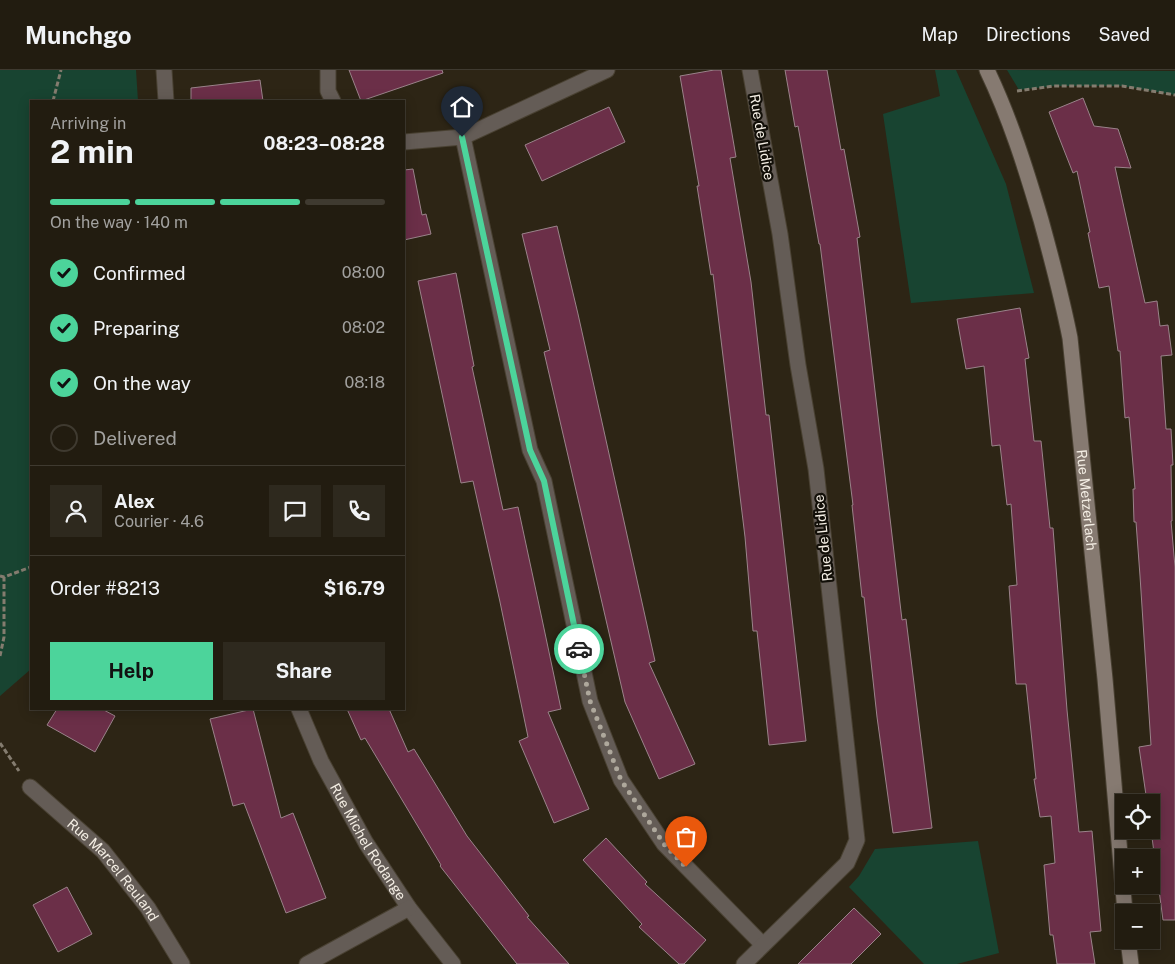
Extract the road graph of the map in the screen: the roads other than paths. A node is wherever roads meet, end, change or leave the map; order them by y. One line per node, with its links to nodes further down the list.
1 (164, 70): 6 (street)
2 (328, 70): 7 (street)
3 (607, 70): 8 (street)
4 (750, 70): 14 (street, Rue de Lidice)
5 (987, 70): 12 (main road, Rue Metzerlach)
6 (166, 100)
7 (332, 100)
8 (462, 137): 9 (street); 14 (street)
9 (405, 142)
10 (299, 710): 13 (street, Rue Michel Rodange)
11 (30, 787): 16 (street, Rue Marcel Reuland)
12 (1123, 904)
13 (409, 908): 17 (street); 18 (street, Rue Michel Rodange)
14 (763, 945): 19 (street, Rue de Lidice)
15 (1129, 949): 20 (main road)
16 (182, 964)
17 (307, 964)
18 (453, 964)
19 (744, 964)
20 (1131, 964)

